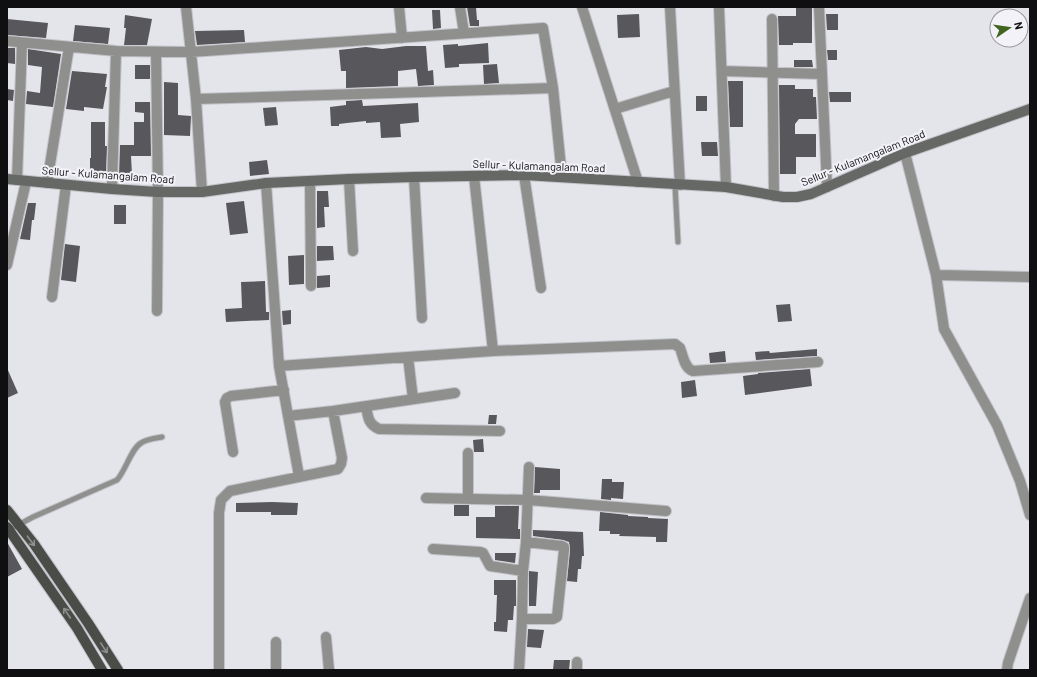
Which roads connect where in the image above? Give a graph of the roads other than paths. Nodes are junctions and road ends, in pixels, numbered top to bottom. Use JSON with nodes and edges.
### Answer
{"nodes":[{"id":1,"x":186,"y":7,"type":"edge"},
{"id":2,"x":399,"y":7,"type":"edge"},
{"id":3,"x":460,"y":7,"type":"edge"},
{"id":4,"x":582,"y":7,"type":"edge"},
{"id":5,"x":670,"y":7,"type":"edge"},
{"id":6,"x":719,"y":7,"type":"edge"},
{"id":7,"x":819,"y":7,"type":"edge"},
{"id":8,"x":772,"y":19,"type":"dead end"},
{"id":9,"x":464,"y":33,"type":"junction"},
{"id":10,"x":402,"y":38,"type":"junction"},
{"id":11,"x":7,"y":42,"type":"edge"},
{"id":12,"x":22,"y":42,"type":"junction"},
{"id":13,"x":69,"y":47,"type":"junction"},
{"id":14,"x":116,"y":51,"type":"junction"},
{"id":15,"x":156,"y":52,"type":"junction"},
{"id":16,"x":191,"y":52,"type":"junction"},
{"id":17,"x":722,"y":71,"type":"junction"},
{"id":18,"x":773,"y":72,"type":"junction"},
{"id":19,"x":821,"y":74,"type":"junction"},
{"id":20,"x":553,"y":88,"type":"junction"},
{"id":21,"x":674,"y":91,"type":"junction"},
{"id":22,"x":196,"y":99,"type":"junction"},
{"id":23,"x":615,"y":109,"type":"junction"},
{"id":24,"x":1030,"y":109,"type":"edge"},
{"id":25,"x":905,"y":153,"type":"junction"},
{"id":26,"x":474,"y":176,"type":"junction"},
{"id":27,"x":524,"y":176,"type":"junction"},
{"id":28,"x":414,"y":177,"type":"junction"},
{"id":29,"x":562,"y":177,"type":"junction"},
{"id":30,"x":348,"y":179,"type":"junction"},
{"id":31,"x":17,"y":180,"type":"edge"},
{"id":32,"x":310,"y":181,"type":"junction"},
{"id":33,"x":638,"y":182,"type":"junction"},
{"id":34,"x":47,"y":183,"type":"junction"},
{"id":35,"x":266,"y":183,"type":"junction"},
{"id":36,"x":66,"y":185,"type":"junction"},
{"id":37,"x":677,"y":185,"type":"junction"},
{"id":38,"x":726,"y":187,"type":"junction"},
{"id":39,"x":827,"y":187,"type":"junction"},
{"id":40,"x":112,"y":189,"type":"junction"},
{"id":41,"x":158,"y":192,"type":"junction"},
{"id":42,"x":202,"y":192,"type":"junction"},
{"id":43,"x":774,"y":196,"type":"junction"},
{"id":44,"x":678,"y":242,"type":"dead end"},
{"id":45,"x":353,"y":251,"type":"dead end"},
{"id":46,"x":7,"y":264,"type":"edge"},
{"id":47,"x":936,"y":275,"type":"junction"},
{"id":48,"x":1030,"y":277,"type":"edge"},
{"id":49,"x":311,"y":286,"type":"dead end"},
{"id":50,"x":541,"y":288,"type":"dead end"},
{"id":51,"x":52,"y":297,"type":"dead end"},
{"id":52,"x":157,"y":311,"type":"dead end"},
{"id":53,"x":422,"y":318,"type":"dead end"},
{"id":54,"x":493,"y":350,"type":"junction"},
{"id":55,"x":408,"y":357,"type":"junction"},
{"id":56,"x":818,"y":362,"type":"dead end"},
{"id":57,"x":279,"y":366,"type":"junction"},
{"id":58,"x":284,"y":390,"type":"junction"},
{"id":59,"x":455,"y":393,"type":"dead end"},
{"id":60,"x":413,"y":399,"type":"junction"},
{"id":61,"x":366,"y":406,"type":"junction"},
{"id":62,"x":334,"y":411,"type":"junction"},
{"id":63,"x":288,"y":416,"type":"junction"},
{"id":64,"x":500,"y":431,"type":"dead end"},
{"id":65,"x":162,"y":437,"type":"dead end"},
{"id":66,"x":233,"y":452,"type":"dead end"},
{"id":67,"x":468,"y":453,"type":"dead end"},
{"id":68,"x":530,"y":467,"type":"dead end"},
{"id":69,"x":299,"y":476,"type":"junction"},
{"id":70,"x":426,"y":498,"type":"dead end"},
{"id":71,"x":468,"y":498,"type":"junction"},
{"id":72,"x":528,"y":500,"type":"junction"},
{"id":73,"x":7,"y":510,"type":"edge"},
{"id":74,"x":666,"y":511,"type":"dead end"},
{"id":75,"x":1030,"y":515,"type":"edge"},
{"id":76,"x":22,"y":523,"type":"junction"},
{"id":77,"x":8,"y":529,"type":"edge"},
{"id":78,"x":526,"y":542,"type":"junction"},
{"id":79,"x":433,"y":549,"type":"dead end"},
{"id":80,"x":522,"y":571,"type":"junction"},
{"id":81,"x":1030,"y":598,"type":"edge"},
{"id":82,"x":522,"y":619,"type":"junction"},
{"id":83,"x":326,"y":637,"type":"dead end"},
{"id":84,"x":276,"y":642,"type":"dead end"},
{"id":85,"x":102,"y":670,"type":"edge"},
{"id":86,"x":118,"y":670,"type":"edge"},
{"id":87,"x":219,"y":670,"type":"edge"},
{"id":88,"x":276,"y":670,"type":"edge"},
{"id":89,"x":329,"y":670,"type":"edge"},
{"id":90,"x":519,"y":670,"type":"edge"},
{"id":91,"x":1007,"y":670,"type":"edge"}],
"edges":[{"from":1,"to":16,"type":"street"},
{"from":2,"to":10,"type":"street"},
{"from":3,"to":9,"type":"street"},
{"from":4,"to":23,"type":"street"},
{"from":5,"to":21,"type":"street"},
{"from":6,"to":17,"type":"street"},
{"from":7,"to":19,"type":"street"},
{"from":8,"to":18,"type":"street"},
{"from":9,"to":10,"type":"street"},
{"from":9,"to":20,"type":"street"},
{"from":10,"to":16,"type":"street"},
{"from":11,"to":12,"type":"street"},
{"from":12,"to":13,"type":"street"},
{"from":12,"to":31,"type":"street"},
{"from":13,"to":14,"type":"street"},
{"from":13,"to":34,"type":"street"},
{"from":14,"to":15,"type":"street"},
{"from":14,"to":40,"type":"street"},
{"from":15,"to":16,"type":"street"},
{"from":15,"to":41,"type":"street"},
{"from":16,"to":22,"type":"street"},
{"from":17,"to":18,"type":"street"},
{"from":17,"to":38,"type":"street"},
{"from":18,"to":19,"type":"street"},
{"from":18,"to":43,"type":"street"},
{"from":19,"to":39,"type":"street"},
{"from":20,"to":22,"type":"street"},
{"from":20,"to":29,"type":"street"},
{"from":21,"to":23,"type":"street"},
{"from":21,"to":37,"type":"street"},
{"from":22,"to":42,"type":"street"},
{"from":23,"to":33,"type":"street"},
{"from":24,"to":25,"type":"main road","name":"Sellur - Kulamangalam Road"},
{"from":25,"to":39,"type":"main road","name":"Sellur - Kulamangalam Road"},
{"from":25,"to":47,"type":"street"},
{"from":26,"to":27,"type":"main road","name":"Sellur - Kulamangalam Road"},
{"from":26,"to":28,"type":"main road","name":"Sellur - Kulamangalam Road"},
{"from":26,"to":54,"type":"street"},
{"from":27,"to":29,"type":"main road","name":"Sellur - Kulamangalam Road"},
{"from":27,"to":50,"type":"street"},
{"from":28,"to":30,"type":"main road","name":"Sellur - Kulamangalam Road"},
{"from":28,"to":53,"type":"street"},
{"from":29,"to":33,"type":"main road","name":"Sellur - Kulamangalam Road"},
{"from":30,"to":32,"type":"main road","name":"Sellur - Kulamangalam Road"},
{"from":30,"to":45,"type":"street"},
{"from":31,"to":34,"type":"main road","name":"Sellur - Kulamangalam Road"},
{"from":31,"to":46,"type":"street"},
{"from":32,"to":35,"type":"main road","name":"Sellur - Kulamangalam Road"},
{"from":32,"to":49,"type":"street"},
{"from":33,"to":37,"type":"main road","name":"Sellur - Kulamangalam Road"},
{"from":34,"to":36,"type":"main road","name":"Sellur - Kulamangalam Road"},
{"from":35,"to":42,"type":"main road","name":"Sellur - Kulamangalam Road"},
{"from":35,"to":57,"type":"street"},
{"from":36,"to":40,"type":"main road","name":"Sellur - Kulamangalam Road"},
{"from":36,"to":51,"type":"street"},
{"from":37,"to":38,"type":"main road","name":"Sellur - Kulamangalam Road"},
{"from":37,"to":44,"type":"lane"},
{"from":38,"to":43,"type":"main road","name":"Sellur - Kulamangalam Road"},
{"from":39,"to":43,"type":"main road","name":"Sellur - Kulamangalam Road"},
{"from":40,"to":41,"type":"main road","name":"Sellur - Kulamangalam Road"},
{"from":41,"to":42,"type":"main road","name":"Sellur - Kulamangalam Road"},
{"from":41,"to":52,"type":"street"},
{"from":47,"to":48,"type":"street"},
{"from":47,"to":75,"type":"street"},
{"from":54,"to":55,"type":"street"},
{"from":54,"to":56,"type":"street"},
{"from":55,"to":57,"type":"street"},
{"from":55,"to":60,"type":"street"},
{"from":57,"to":58,"type":"street"},
{"from":58,"to":63,"type":"street"},
{"from":58,"to":66,"type":"street"},
{"from":59,"to":60,"type":"street"},
{"from":60,"to":61,"type":"street"},
{"from":61,"to":62,"type":"street"},
{"from":61,"to":64,"type":"street"},
{"from":62,"to":63,"type":"street"},
{"from":62,"to":69,"type":"street"},
{"from":63,"to":69,"type":"street"},
{"from":65,"to":76,"type":"lane"},
{"from":67,"to":71,"type":"street"},
{"from":68,"to":72,"type":"street"},
{"from":69,"to":87,"type":"street"},
{"from":70,"to":71,"type":"street"},
{"from":71,"to":72,"type":"street"},
{"from":72,"to":74,"type":"street"},
{"from":72,"to":78,"type":"street"},
{"from":73,"to":76,"type":"main road"},
{"from":76,"to":77,"type":"lane"},
{"from":76,"to":86,"type":"main road","one_way":true},
{"from":85,"to":77,"type":"main road","one_way":true},
{"from":78,"to":80,"type":"street"},
{"from":78,"to":82,"type":"street"},
{"from":79,"to":80,"type":"street"},
{"from":80,"to":82,"type":"street"},
{"from":81,"to":91,"type":"street"},
{"from":82,"to":90,"type":"street"},
{"from":83,"to":89,"type":"street"},
{"from":84,"to":88,"type":"street"}]}
